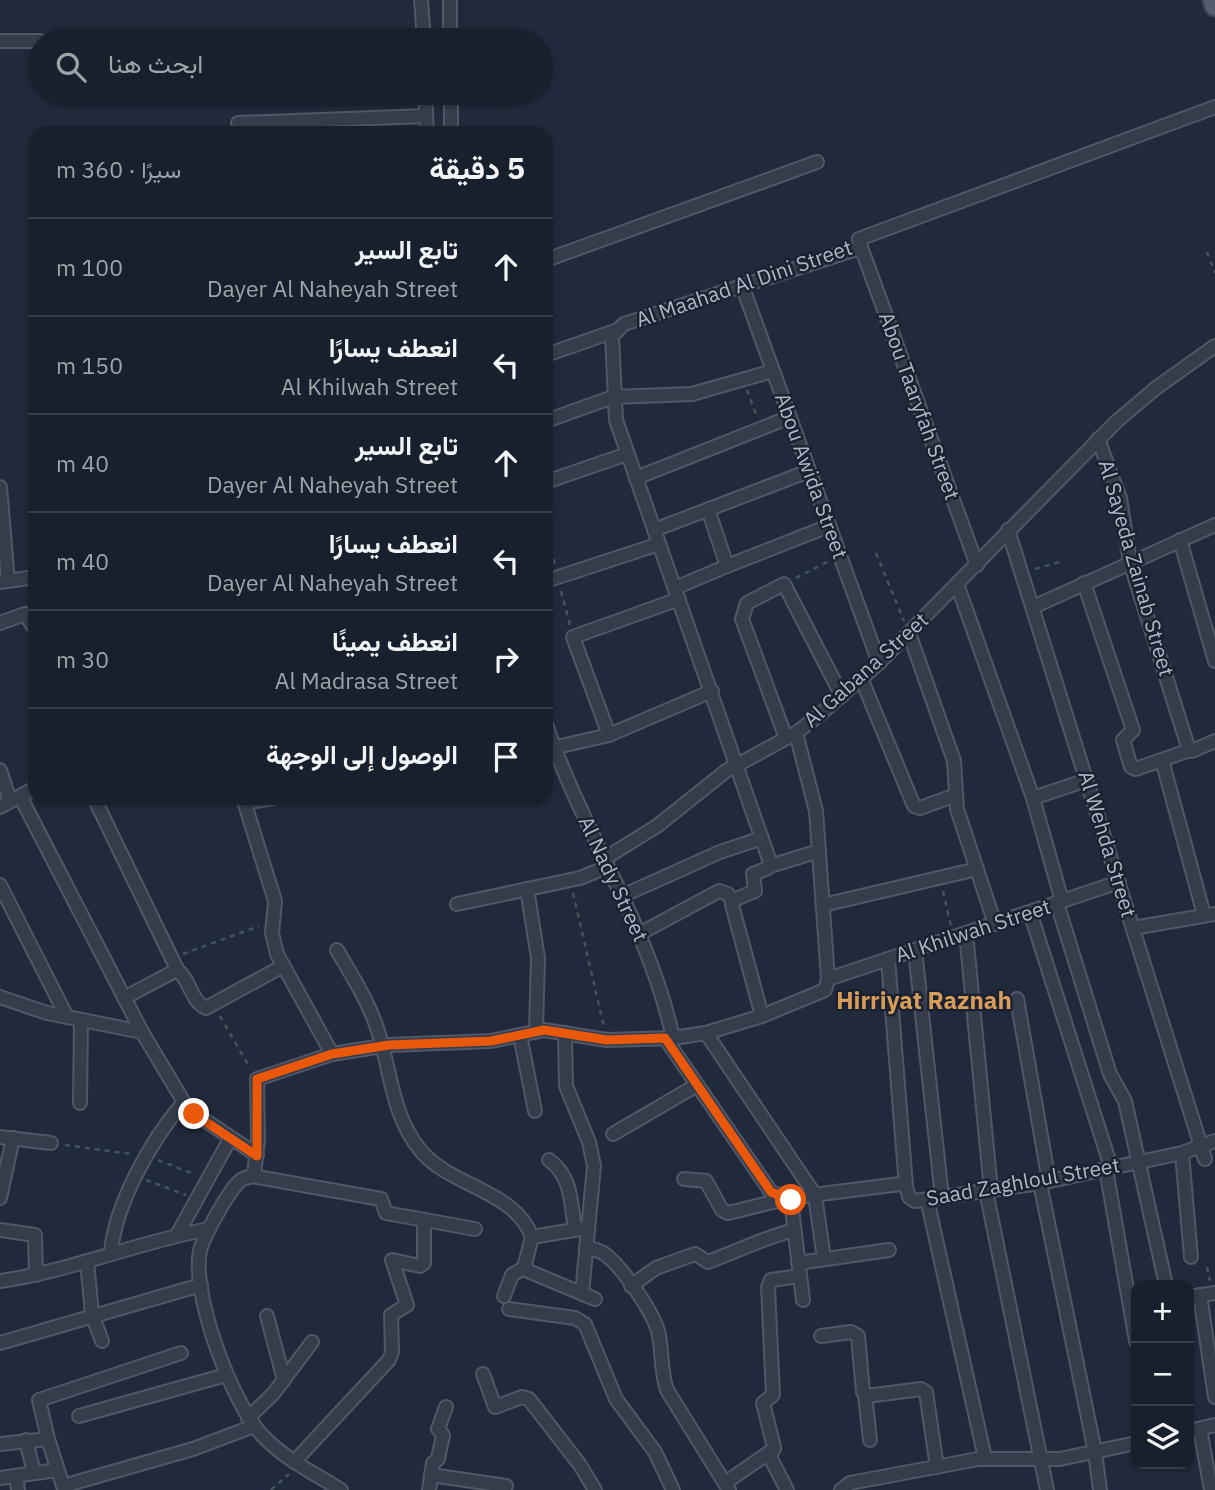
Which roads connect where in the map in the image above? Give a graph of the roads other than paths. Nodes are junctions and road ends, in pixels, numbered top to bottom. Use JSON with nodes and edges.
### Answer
{"nodes":[{"id":1,"x":421,"y":0,"type":"edge"},
{"id":2,"x":450,"y":0,"type":"edge"},
{"id":3,"x":1213,"y":0,"type":"edge"},
{"id":4,"x":1215,"y":6,"type":"edge"},
{"id":5,"x":423,"y":28,"type":"edge"},
{"id":6,"x":450,"y":28,"type":"edge"},
{"id":7,"x":0,"y":41,"type":"edge"},
{"id":8,"x":28,"y":41,"type":"edge"},
{"id":9,"x":426,"y":105,"type":"edge"},
{"id":10,"x":451,"y":105,"type":"edge"},
{"id":11,"x":1215,"y":107,"type":"edge"},
{"id":12,"x":426,"y":116,"type":"junction"},
{"id":13,"x":238,"y":124,"type":"dead end"},
{"id":14,"x":426,"y":126,"type":"edge"},
{"id":15,"x":451,"y":126,"type":"edge"},
{"id":16,"x":817,"y":162,"type":"dead end"},
{"id":17,"x":861,"y":247,"type":"junction"},
{"id":18,"x":553,"y":257,"type":"edge"},
{"id":19,"x":743,"y":288,"type":"junction"},
{"id":20,"x":615,"y":331,"type":"junction"},
{"id":21,"x":1215,"y":346,"type":"edge"},
{"id":22,"x":553,"y":353,"type":"edge"},
{"id":23,"x":773,"y":371,"type":"junction"},
{"id":24,"x":613,"y":397,"type":"junction"},
{"id":25,"x":790,"y":417,"type":"junction"},
{"id":26,"x":553,"y":418,"type":"edge"},
{"id":27,"x":1098,"y":439,"type":"junction"},
{"id":28,"x":626,"y":454,"type":"junction"},
{"id":29,"x":810,"y":471,"type":"junction"},
{"id":30,"x":636,"y":478,"type":"junction"},
{"id":31,"x":553,"y":480,"type":"edge"},
{"id":32,"x":0,"y":487,"type":"edge"},
{"id":33,"x":708,"y":509,"type":"junction"},
{"id":34,"x":1215,"y":525,"type":"edge"},
{"id":35,"x":829,"y":526,"type":"junction"},
{"id":36,"x":654,"y":530,"type":"junction"},
{"id":37,"x":1008,"y":530,"type":"junction"},
{"id":38,"x":1180,"y":540,"type":"junction"},
{"id":39,"x":659,"y":544,"type":"junction"},
{"id":40,"x":1130,"y":562,"type":"junction"},
{"id":41,"x":977,"y":565,"type":"junction"},
{"id":42,"x":727,"y":566,"type":"junction"},
{"id":43,"x":28,"y":578,"type":"edge"},
{"id":44,"x":553,"y":579,"type":"edge"},
{"id":45,"x":4,"y":582,"type":"edge"},
{"id":46,"x":1084,"y":583,"type":"junction"},
{"id":47,"x":957,"y":584,"type":"junction"},
{"id":48,"x":677,"y":594,"type":"junction"},
{"id":49,"x":1033,"y":607,"type":"junction"},
{"id":50,"x":28,"y":617,"type":"edge"},
{"id":51,"x":0,"y":623,"type":"edge"},
{"id":52,"x":909,"y":634,"type":"junction"},
{"id":53,"x":1215,"y":661,"type":"edge"},
{"id":54,"x":879,"y":663,"type":"junction"},
{"id":55,"x":861,"y":678,"type":"junction"},
{"id":56,"x":712,"y":691,"type":"junction"},
{"id":57,"x":842,"y":696,"type":"junction"},
{"id":58,"x":609,"y":735,"type":"junction"},
{"id":59,"x":791,"y":735,"type":"junction"},
{"id":60,"x":1215,"y":741,"type":"edge"},
{"id":61,"x":553,"y":748,"type":"edge"},
{"id":62,"x":1190,"y":750,"type":"junction"},
{"id":63,"x":553,"y":755,"type":"edge"},
{"id":64,"x":1162,"y":760,"type":"junction"},
{"id":65,"x":738,"y":763,"type":"junction"},
{"id":66,"x":0,"y":770,"type":"edge"},
{"id":67,"x":1087,"y":780,"type":"junction"},
{"id":68,"x":28,"y":792,"type":"edge"},
{"id":69,"x":956,"y":795,"type":"junction"},
{"id":70,"x":1033,"y":798,"type":"junction"},
{"id":71,"x":10,"y":801,"type":"edge"},
{"id":72,"x":97,"y":805,"type":"edge"},
{"id":73,"x":245,"y":805,"type":"edge"},
{"id":74,"x":762,"y":838,"type":"junction"},
{"id":75,"x":819,"y":851,"type":"junction"},
{"id":76,"x":605,"y":863,"type":"junction"},
{"id":77,"x":769,"y":866,"type":"junction"},
{"id":78,"x":977,"y":869,"type":"junction"},
{"id":79,"x":1119,"y":883,"type":"junction"},
{"id":80,"x":0,"y":885,"type":"edge"},
{"id":81,"x":527,"y":889,"type":"junction"},
{"id":82,"x":622,"y":896,"type":"junction"},
{"id":83,"x":733,"y":902,"type":"junction"},
{"id":84,"x":1060,"y":902,"type":"junction"},
{"id":85,"x":457,"y":904,"type":"dead end"},
{"id":86,"x":823,"y":905,"type":"junction"},
{"id":87,"x":1030,"y":912,"type":"junction"},
{"id":88,"x":1210,"y":915,"type":"edge"},
{"id":89,"x":995,"y":923,"type":"junction"},
{"id":90,"x":1133,"y":928,"type":"junction"},
{"id":91,"x":639,"y":934,"type":"junction"},
{"id":92,"x":960,"y":935,"type":"junction"},
{"id":93,"x":337,"y":950,"type":"dead end"},
{"id":94,"x":915,"y":950,"type":"junction"},
{"id":95,"x":888,"y":959,"type":"junction"},
{"id":96,"x":174,"y":964,"type":"junction"},
{"id":97,"x":282,"y":966,"type":"junction"},
{"id":98,"x":828,"y":979,"type":"junction"},
{"id":99,"x":0,"y":997,"type":"edge"},
{"id":100,"x":124,"y":998,"type":"junction"},
{"id":101,"x":1017,"y":999,"type":"dead end"},
{"id":102,"x":762,"y":1016,"type":"junction"},
{"id":103,"x":74,"y":1019,"type":"junction"},
{"id":104,"x":536,"y":1031,"type":"junction"},
{"id":105,"x":142,"y":1032,"type":"junction"},
{"id":106,"x":706,"y":1032,"type":"junction"},
{"id":107,"x":565,"y":1033,"type":"junction"},
{"id":108,"x":520,"y":1035,"type":"junction"},
{"id":109,"x":669,"y":1038,"type":"junction"},
{"id":110,"x":382,"y":1046,"type":"junction"},
{"id":111,"x":332,"y":1054,"type":"junction"},
{"id":112,"x":696,"y":1085,"type":"junction"},
{"id":113,"x":80,"y":1103,"type":"dead end"},
{"id":114,"x":183,"y":1103,"type":"junction"},
{"id":115,"x":535,"y":1111,"type":"dead end"},
{"id":116,"x":614,"y":1134,"type":"dead end"},
{"id":117,"x":6,"y":1138,"type":"edge"},
{"id":118,"x":230,"y":1139,"type":"junction"},
{"id":119,"x":1215,"y":1141,"type":"edge"},
{"id":120,"x":51,"y":1143,"type":"road end"},
{"id":121,"x":1201,"y":1144,"type":"junction"},
{"id":122,"x":1182,"y":1153,"type":"junction"},
{"id":123,"x":257,"y":1156,"type":"junction"},
{"id":124,"x":1210,"y":1158,"type":"edge"},
{"id":125,"x":549,"y":1160,"type":"dead end"},
{"id":126,"x":1140,"y":1161,"type":"junction"},
{"id":127,"x":1109,"y":1168,"type":"junction"},
{"id":128,"x":252,"y":1176,"type":"junction"},
{"id":129,"x":684,"y":1179,"type":"dead end"},
{"id":130,"x":1045,"y":1182,"type":"junction"},
{"id":131,"x":906,"y":1186,"type":"junction"},
{"id":132,"x":988,"y":1190,"type":"junction"},
{"id":133,"x":816,"y":1195,"type":"junction"},
{"id":134,"x":942,"y":1197,"type":"junction"},
{"id":135,"x":0,"y":1198,"type":"edge"},
{"id":136,"x":789,"y":1198,"type":"junction"},
{"id":137,"x":928,"y":1199,"type":"junction"},
{"id":138,"x":424,"y":1220,"type":"junction"},
{"id":139,"x":581,"y":1228,"type":"junction"},
{"id":140,"x":209,"y":1229,"type":"junction"},
{"id":141,"x":475,"y":1229,"type":"dead end"},
{"id":142,"x":0,"y":1230,"type":"edge"},
{"id":143,"x":794,"y":1230,"type":"junction"},
{"id":144,"x":177,"y":1235,"type":"junction"},
{"id":145,"x":532,"y":1237,"type":"junction"},
{"id":146,"x":586,"y":1248,"type":"junction"},
{"id":147,"x":889,"y":1250,"type":"dead end"},
{"id":148,"x":111,"y":1254,"type":"junction"},
{"id":149,"x":1191,"y":1257,"type":"dead end"},
{"id":150,"x":824,"y":1259,"type":"junction"},
{"id":151,"x":87,"y":1261,"type":"junction"},
{"id":152,"x":525,"y":1267,"type":"junction"},
{"id":153,"x":799,"y":1269,"type":"junction"},
{"id":154,"x":36,"y":1275,"type":"junction"},
{"id":155,"x":1165,"y":1280,"type":"edge"},
{"id":156,"x":0,"y":1281,"type":"edge"},
{"id":157,"x":201,"y":1285,"type":"junction"},
{"id":158,"x":631,"y":1286,"type":"junction"},
{"id":159,"x":1215,"y":1293,"type":"edge"},
{"id":160,"x":582,"y":1294,"type":"junction"},
{"id":161,"x":1131,"y":1295,"type":"edge"},
{"id":162,"x":504,"y":1296,"type":"dead end"},
{"id":163,"x":1194,"y":1296,"type":"edge"},
{"id":164,"x":595,"y":1299,"type":"dead end"},
{"id":165,"x":803,"y":1300,"type":"dead end"},
{"id":166,"x":509,"y":1309,"type":"dead end"},
{"id":167,"x":92,"y":1314,"type":"junction"},
{"id":168,"x":267,"y":1317,"type":"dead end"},
{"id":169,"x":821,"y":1336,"type":"dead end"},
{"id":170,"x":102,"y":1340,"type":"dead end"},
{"id":171,"x":312,"y":1342,"type":"dead end"},
{"id":172,"x":0,"y":1343,"type":"edge"},
{"id":173,"x":181,"y":1353,"type":"dead end"},
{"id":174,"x":483,"y":1374,"type":"dead end"},
{"id":175,"x":226,"y":1375,"type":"junction"},
{"id":176,"x":284,"y":1380,"type":"junction"},
{"id":177,"x":865,"y":1395,"type":"junction"},
{"id":178,"x":1215,"y":1397,"type":"edge"},
{"id":179,"x":446,"y":1407,"type":"dead end"},
{"id":180,"x":79,"y":1416,"type":"dead end"},
{"id":181,"x":251,"y":1422,"type":"junction"},
{"id":182,"x":1215,"y":1425,"type":"edge"},
{"id":183,"x":1194,"y":1430,"type":"edge"},
{"id":184,"x":48,"y":1439,"type":"junction"},
{"id":185,"x":26,"y":1440,"type":"junction"},
{"id":186,"x":870,"y":1440,"type":"dead end"},
{"id":187,"x":0,"y":1444,"type":"edge"},
{"id":188,"x":1131,"y":1444,"type":"edge"},
{"id":189,"x":774,"y":1449,"type":"junction"},
{"id":190,"x":1096,"y":1451,"type":"junction"},
{"id":191,"x":985,"y":1458,"type":"junction"},
{"id":192,"x":1042,"y":1460,"type":"junction"},
{"id":193,"x":296,"y":1463,"type":"junction"},
{"id":194,"x":937,"y":1467,"type":"junction"},
{"id":195,"x":57,"y":1470,"type":"junction"},
{"id":196,"x":34,"y":1473,"type":"junction"},
{"id":197,"x":431,"y":1475,"type":"junction"},
{"id":198,"x":16,"y":1476,"type":"junction"},
{"id":199,"x":0,"y":1478,"type":"edge"},
{"id":200,"x":506,"y":1486,"type":"dead end"},
{"id":201,"x":727,"y":1486,"type":"edge"},
{"id":202,"x":337,"y":1489,"type":"edge"},
{"id":203,"x":18,"y":1490,"type":"edge"},
{"id":204,"x":429,"y":1490,"type":"edge"},
{"id":205,"x":595,"y":1490,"type":"edge"},
{"id":206,"x":673,"y":1490,"type":"edge"},
{"id":207,"x":787,"y":1490,"type":"edge"},
{"id":208,"x":841,"y":1490,"type":"edge"},
{"id":209,"x":1047,"y":1490,"type":"edge"},
{"id":210,"x":1100,"y":1490,"type":"edge"},
{"id":211,"x":1211,"y":1490,"type":"edge"}],
"edges":[{"from":1,"to":5,"type":"street"},
{"from":2,"to":6,"type":"street"},
{"from":3,"to":4,"type":"main road"},
{"from":7,"to":8,"type":"street"},
{"from":9,"to":12,"type":"street"},
{"from":10,"to":15,"type":"street"},
{"from":11,"to":17,"type":"street","name":"Al Maahad Al Dini Street"},
{"from":12,"to":13,"type":"street"},
{"from":12,"to":14,"type":"street"},
{"from":16,"to":18,"type":"street"},
{"from":17,"to":19,"type":"street","name":"Al Maahad Al Dini Street"},
{"from":17,"to":41,"type":"street","name":"Abou Taaryfah Street"},
{"from":19,"to":20,"type":"street","name":"Al Maahad Al Dini Street"},
{"from":19,"to":23,"type":"street","name":"Abou Awida Street"},
{"from":20,"to":22,"type":"street"},
{"from":20,"to":24,"type":"street","name":"Al Maahad Al Dini Street"},
{"from":21,"to":27,"type":"street","name":"Al Gabana Street"},
{"from":23,"to":24,"type":"street"},
{"from":23,"to":25,"type":"street","name":"Abou Awida Street"},
{"from":24,"to":26,"type":"street"},
{"from":24,"to":28,"type":"street","name":"Al Maahad Al Dini Street"},
{"from":25,"to":29,"type":"street","name":"Abou Awida Street"},
{"from":25,"to":30,"type":"street"},
{"from":27,"to":37,"type":"street","name":"Al Gabana Street"},
{"from":27,"to":40,"type":"street","name":"Al Sayeda Zainab Street"},
{"from":28,"to":30,"type":"street","name":"Al Maahad Al Dini Street"},
{"from":28,"to":31,"type":"street"},
{"from":29,"to":33,"type":"street"},
{"from":29,"to":35,"type":"street","name":"Abou Awida Street"},
{"from":30,"to":36,"type":"street","name":"Al Maahad Al Dini Street"},
{"from":32,"to":45,"type":"street"},
{"from":33,"to":36,"type":"street"},
{"from":33,"to":42,"type":"street"},
{"from":34,"to":38,"type":"street"},
{"from":35,"to":42,"type":"street"},
{"from":35,"to":54,"type":"street","name":"Abou Awida Street"},
{"from":36,"to":39,"type":"street","name":"Al Maahad Al Dini Street"},
{"from":37,"to":41,"type":"street","name":"Al Gabana Street"},
{"from":37,"to":49,"type":"street","name":"Al Wehda Street"},
{"from":38,"to":40,"type":"street"},
{"from":38,"to":53,"type":"street"},
{"from":39,"to":44,"type":"street"},
{"from":39,"to":48,"type":"street","name":"Al Maahad Al Dini Street"},
{"from":40,"to":46,"type":"street"},
{"from":40,"to":62,"type":"street","name":"Al Sayeda Zainab Street"},
{"from":41,"to":47,"type":"street","name":"Al Gabana Street"},
{"from":42,"to":48,"type":"street"},
{"from":43,"to":45,"type":"street"},
{"from":46,"to":49,"type":"street"},
{"from":46,"to":64,"type":"street"},
{"from":47,"to":52,"type":"street","name":"Al Gabana Street"},
{"from":47,"to":70,"type":"street"},
{"from":48,"to":56,"type":"street","name":"Al Maahad Al Dini Street"},
{"from":48,"to":58,"type":"street"},
{"from":49,"to":67,"type":"street","name":"Al Wehda Street"},
{"from":50,"to":51,"type":"street"},
{"from":52,"to":54,"type":"street","name":"Al Gabana Street"},
{"from":52,"to":69,"type":"street"},
{"from":54,"to":55,"type":"street","name":"Al Gabana Street"},
{"from":55,"to":57,"type":"street","name":"Al Gabana Street"},
{"from":55,"to":69,"type":"street"},
{"from":56,"to":58,"type":"street"},
{"from":56,"to":65,"type":"street","name":"Al Maahad Al Dini Street"},
{"from":57,"to":59,"type":"street","name":"Al Gabana Street"},
{"from":57,"to":59,"type":"street"},
{"from":58,"to":61,"type":"street"},
{"from":59,"to":65,"type":"street","name":"Al Gabana Street"},
{"from":59,"to":75,"type":"street"},
{"from":60,"to":62,"type":"street"},
{"from":62,"to":64,"type":"street"},
{"from":63,"to":76,"type":"street","name":"Al Nady Street"},
{"from":64,"to":88,"type":"street"},
{"from":65,"to":74,"type":"street","name":"Al Maahad Al Dini Street"},
{"from":65,"to":76,"type":"street","name":"Al Gabana Street"},
{"from":66,"to":71,"type":"street"},
{"from":67,"to":70,"type":"street"},
{"from":67,"to":79,"type":"street","name":"Al Wehda Street"},
{"from":68,"to":71,"type":"street"},
{"from":69,"to":78,"type":"street"},
{"from":70,"to":84,"type":"street"},
{"from":71,"to":100,"type":"street"},
{"from":72,"to":96,"type":"street"},
{"from":73,"to":97,"type":"street"},
{"from":74,"to":77,"type":"street","name":"Al Maahad Al Dini Street"},
{"from":74,"to":82,"type":"street"},
{"from":75,"to":77,"type":"street"},
{"from":75,"to":86,"type":"street"},
{"from":76,"to":81,"type":"street","name":"Al Gabana Street"},
{"from":76,"to":82,"type":"street","name":"Al Nady Street"},
{"from":77,"to":83,"type":"street"},
{"from":78,"to":86,"type":"street"},
{"from":78,"to":89,"type":"street"},
{"from":79,"to":84,"type":"street","name":"Al Khilwah Street"},
{"from":79,"to":90,"type":"street","name":"Al Wehda Street"},
{"from":80,"to":103,"type":"street"},
{"from":81,"to":85,"type":"street","name":"Al Gabana Street"},
{"from":81,"to":104,"type":"street"},
{"from":82,"to":91,"type":"street","name":"Al Nady Street"},
{"from":83,"to":91,"type":"street"},
{"from":83,"to":102,"type":"street"},
{"from":84,"to":87,"type":"street","name":"Al Khilwah Street"},
{"from":84,"to":126,"type":"street"},
{"from":86,"to":98,"type":"street"},
{"from":87,"to":89,"type":"street","name":"Al Khilwah Street"},
{"from":87,"to":127,"type":"street"},
{"from":88,"to":90,"type":"street"},
{"from":89,"to":92,"type":"street","name":"Al Khilwah Street"},
{"from":90,"to":121,"type":"street","name":"Al Wehda Street"},
{"from":91,"to":109,"type":"street","name":"Al Nady Street"},
{"from":92,"to":94,"type":"street","name":"Al Khilwah Street"},
{"from":92,"to":132,"type":"street"},
{"from":93,"to":110,"type":"street"},
{"from":94,"to":95,"type":"street","name":"Al Khilwah Street"},
{"from":94,"to":134,"type":"street"},
{"from":95,"to":98,"type":"street","name":"Al Khilwah Street"},
{"from":95,"to":131,"type":"street"},
{"from":96,"to":97,"type":"street"},
{"from":96,"to":100,"type":"street"},
{"from":97,"to":111,"type":"street"},
{"from":98,"to":102,"type":"street"},
{"from":99,"to":103,"type":"street"},
{"from":100,"to":105,"type":"street"},
{"from":101,"to":130,"type":"street"},
{"from":102,"to":106,"type":"street"},
{"from":103,"to":105,"type":"street"},
{"from":103,"to":113,"type":"street"},
{"from":104,"to":107,"type":"street"},
{"from":104,"to":108,"type":"street"},
{"from":105,"to":114,"type":"street"},
{"from":106,"to":109,"type":"street"},
{"from":106,"to":133,"type":"street"},
{"from":107,"to":109,"type":"street"},
{"from":107,"to":139,"type":"street"},
{"from":108,"to":110,"type":"street"},
{"from":108,"to":115,"type":"street"},
{"from":109,"to":112,"type":"street","name":"Al Nady Street"},
{"from":110,"to":111,"type":"street"},
{"from":110,"to":145,"type":"street"},
{"from":111,"to":123,"type":"street"},
{"from":112,"to":116,"type":"street"},
{"from":112,"to":136,"type":"street","name":"Al Nady Street"},
{"from":114,"to":118,"type":"street"},
{"from":114,"to":148,"type":"street"},
{"from":117,"to":120,"type":"street"},
{"from":117,"to":135,"type":"street"},
{"from":118,"to":123,"type":"street"},
{"from":118,"to":144,"type":"street"},
{"from":119,"to":121,"type":"street","name":"Saad Zaghloul Street"},
{"from":121,"to":122,"type":"street","name":"Saad Zaghloul Street"},
{"from":121,"to":124,"type":"street","name":"Al Wehda Street"},
{"from":122,"to":124,"type":"street","name":"Saad Zaghloul Street"},
{"from":122,"to":126,"type":"street","name":"Saad Zaghloul Street"},
{"from":122,"to":149,"type":"street"},
{"from":123,"to":128,"type":"street"},
{"from":125,"to":139,"type":"street"},
{"from":126,"to":127,"type":"street","name":"Saad Zaghloul Street"},
{"from":126,"to":155,"type":"street"},
{"from":127,"to":130,"type":"street","name":"Saad Zaghloul Street"},
{"from":127,"to":161,"type":"street"},
{"from":128,"to":138,"type":"street"},
{"from":128,"to":140,"type":"street"},
{"from":129,"to":136,"type":"street","name":"Saad Zaghloul Street"},
{"from":130,"to":132,"type":"street","name":"Saad Zaghloul Street"},
{"from":130,"to":190,"type":"street"},
{"from":131,"to":133,"type":"street","name":"Saad Zaghloul Street"},
{"from":131,"to":137,"type":"street","name":"Saad Zaghloul Street"},
{"from":132,"to":134,"type":"street","name":"Saad Zaghloul Street"},
{"from":132,"to":192,"type":"street"},
{"from":133,"to":136,"type":"street","name":"Saad Zaghloul Street"},
{"from":133,"to":150,"type":"street"},
{"from":134,"to":137,"type":"street","name":"Saad Zaghloul Street"},
{"from":136,"to":143,"type":"street"},
{"from":137,"to":191,"type":"street"},
{"from":138,"to":141,"type":"street"},
{"from":138,"to":193,"type":"street"},
{"from":139,"to":145,"type":"street"},
{"from":139,"to":146,"type":"street"},
{"from":140,"to":144,"type":"street"},
{"from":140,"to":157,"type":"street"},
{"from":142,"to":154,"type":"street"},
{"from":143,"to":153,"type":"street"},
{"from":143,"to":158,"type":"street"},
{"from":144,"to":148,"type":"street"},
{"from":145,"to":152,"type":"street"},
{"from":146,"to":158,"type":"street"},
{"from":146,"to":160,"type":"street"},
{"from":147,"to":150,"type":"street"},
{"from":148,"to":151,"type":"street"},
{"from":150,"to":153,"type":"street"},
{"from":151,"to":154,"type":"street"},
{"from":151,"to":167,"type":"street"},
{"from":152,"to":160,"type":"street"},
{"from":152,"to":162,"type":"street"},
{"from":153,"to":165,"type":"street"},
{"from":153,"to":189,"type":"street"},
{"from":154,"to":156,"type":"street"},
{"from":157,"to":167,"type":"street"},
{"from":157,"to":175,"type":"street"},
{"from":158,"to":201,"type":"street"},
{"from":159,"to":163,"type":"street"},
{"from":160,"to":164,"type":"street"},
{"from":163,"to":178,"type":"street"},
{"from":166,"to":206,"type":"street"},
{"from":167,"to":170,"type":"street"},
{"from":167,"to":172,"type":"street"},
{"from":168,"to":176,"type":"street"},
{"from":169,"to":177,"type":"street"},
{"from":171,"to":176,"type":"street"},
{"from":173,"to":184,"type":"street"},
{"from":174,"to":205,"type":"street"},
{"from":175,"to":180,"type":"street"},
{"from":175,"to":181,"type":"street"},
{"from":176,"to":181,"type":"street"},
{"from":177,"to":186,"type":"street"},
{"from":177,"to":194,"type":"street"},
{"from":179,"to":197,"type":"street"},
{"from":181,"to":193,"type":"street"},
{"from":181,"to":195,"type":"street"},
{"from":182,"to":183,"type":"street"},
{"from":183,"to":211,"type":"street"},
{"from":184,"to":185,"type":"street"},
{"from":184,"to":195,"type":"street"},
{"from":185,"to":187,"type":"street"},
{"from":185,"to":196,"type":"street"},
{"from":188,"to":190,"type":"street"},
{"from":189,"to":201,"type":"street"},
{"from":189,"to":207,"type":"street"},
{"from":190,"to":192,"type":"street"},
{"from":190,"to":210,"type":"street"},
{"from":191,"to":192,"type":"street"},
{"from":191,"to":194,"type":"street"},
{"from":192,"to":209,"type":"street"},
{"from":193,"to":202,"type":"street"},
{"from":194,"to":208,"type":"street"},
{"from":195,"to":196,"type":"street"},
{"from":196,"to":198,"type":"street"},
{"from":197,"to":200,"type":"street"},
{"from":197,"to":204,"type":"street"},
{"from":198,"to":199,"type":"street"},
{"from":198,"to":203,"type":"street"}]}
